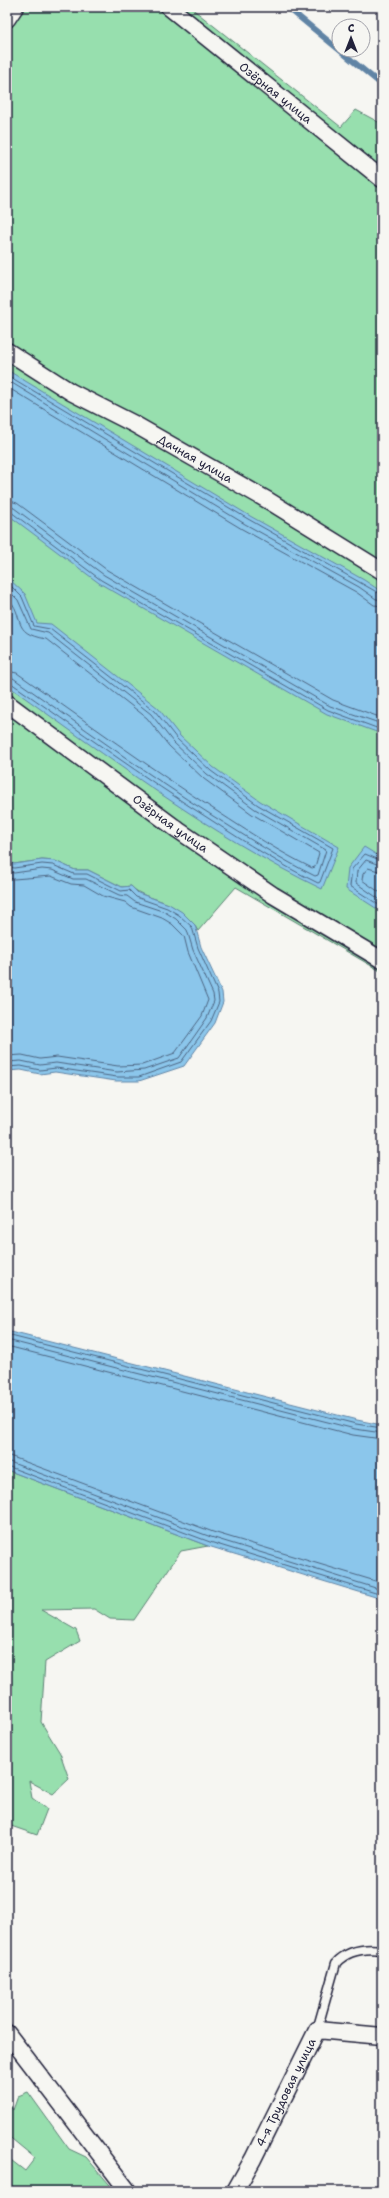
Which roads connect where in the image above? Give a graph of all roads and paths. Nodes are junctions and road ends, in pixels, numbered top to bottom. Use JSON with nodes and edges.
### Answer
{"nodes":[{"id":1,"x":15,"y":7,"type":"edge"},
{"id":2,"x":170,"y":7,"type":"edge"},
{"id":3,"x":7,"y":19,"type":"edge"},
{"id":4,"x":382,"y":179,"type":"edge"},
{"id":5,"x":7,"y":351,"type":"edge"},
{"id":6,"x":382,"y":571,"type":"edge"},
{"id":7,"x":7,"y":703,"type":"edge"},
{"id":8,"x":382,"y":960,"type":"edge"},
{"id":9,"x":382,"y":1950,"type":"edge"},
{"id":10,"x":317,"y":2030,"type":"junction"},
{"id":11,"x":7,"y":2033,"type":"edge"},
{"id":12,"x":382,"y":2036,"type":"edge"},
{"id":13,"x":128,"y":2191,"type":"edge"},
{"id":14,"x":235,"y":2191,"type":"edge"}],
"edges":[{"from":1,"to":3,"type":"street"},
{"from":2,"to":4,"type":"street","name":"Озёрная улица"},
{"from":5,"to":6,"type":"street","name":"Дачная улица"},
{"from":7,"to":8,"type":"street","name":"Озёрная улица"},
{"from":9,"to":10,"type":"lane"},
{"from":10,"to":12,"type":"street","name":"4-я Трудовая улица"},
{"from":10,"to":14,"type":"street","name":"4-я Трудовая улица"},
{"from":11,"to":13,"type":"street"}]}
